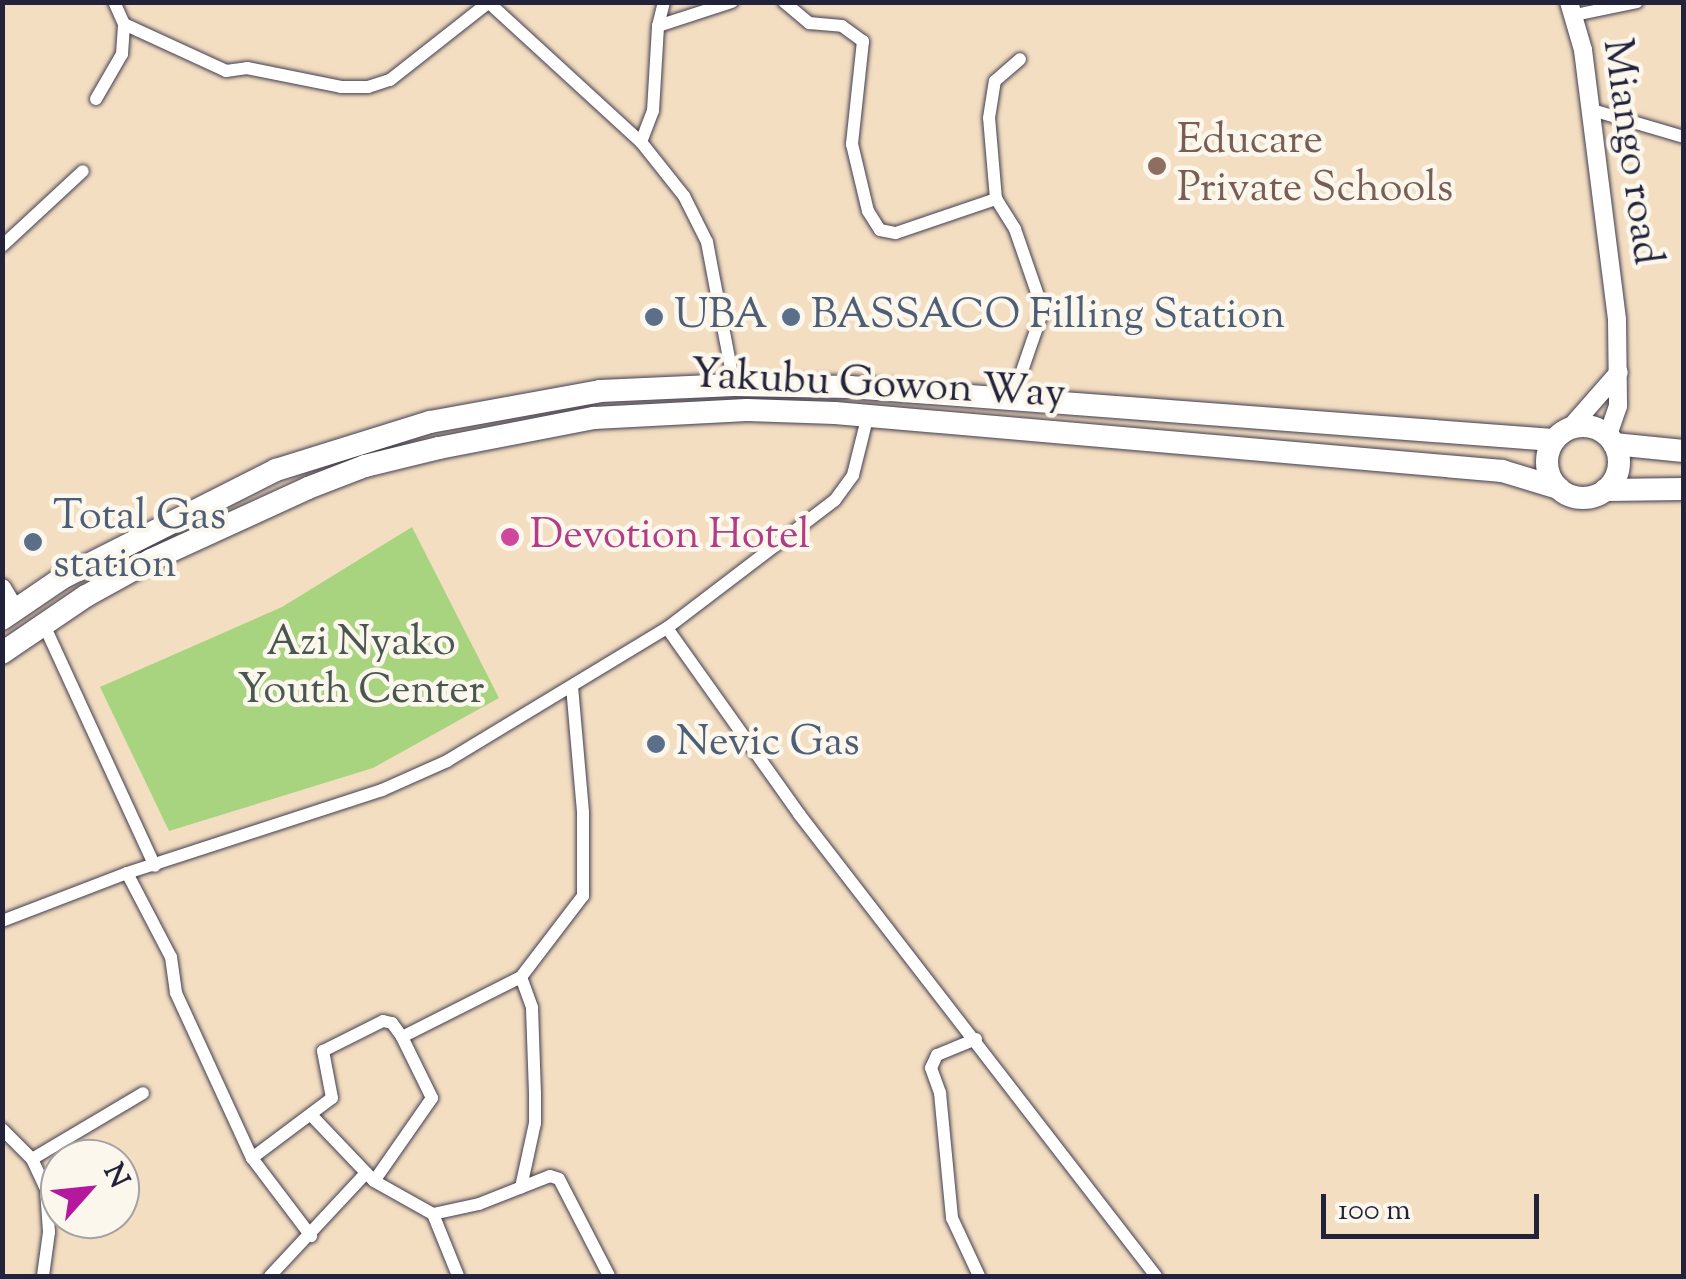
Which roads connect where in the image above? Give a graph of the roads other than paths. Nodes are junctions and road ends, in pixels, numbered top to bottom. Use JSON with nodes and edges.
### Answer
{"nodes":[{"id":1,"x":114,"y":2,"type":"edge"},
{"id":2,"x":664,"y":2,"type":"edge"},
{"id":3,"x":732,"y":2,"type":"edge"},
{"id":4,"x":784,"y":2,"type":"edge"},
{"id":5,"x":1637,"y":2,"type":"edge"},
{"id":6,"x":488,"y":3,"type":"edge"},
{"id":7,"x":1572,"y":9,"type":"edge"},
{"id":8,"x":124,"y":24,"type":"junction"},
{"id":9,"x":658,"y":26,"type":"junction"},
{"id":10,"x":1020,"y":58,"type":"dead end"},
{"id":11,"x":96,"y":98,"type":"dead end"},
{"id":12,"x":1592,"y":110,"type":"junction"},
{"id":13,"x":1684,"y":137,"type":"edge"},
{"id":14,"x":642,"y":142,"type":"junction"},
{"id":15,"x":83,"y":171,"type":"dead end"},
{"id":16,"x":996,"y":199,"type":"junction"},
{"id":17,"x":2,"y":246,"type":"edge"},
{"id":18,"x":1619,"y":372,"type":"junction"},
{"id":19,"x":734,"y":385,"type":"junction"},
{"id":20,"x":1012,"y":400,"type":"junction"},
{"id":21,"x":868,"y":415,"type":"junction"},
{"id":22,"x":389,"y":433,"type":"junction"},
{"id":23,"x":1561,"y":434,"type":"junction"},
{"id":24,"x":1611,"y":439,"type":"junction"},
{"id":25,"x":1684,"y":450,"type":"edge"},
{"id":26,"x":394,"y":459,"type":"junction"},
{"id":27,"x":1558,"y":488,"type":"junction"},
{"id":28,"x":1684,"y":489,"type":"edge"},
{"id":29,"x":1606,"y":490,"type":"junction"},
{"id":30,"x":2,"y":588,"type":"edge"},
{"id":31,"x":8,"y":614,"type":"edge"},
{"id":32,"x":44,"y":625,"type":"junction"},
{"id":33,"x":666,"y":628,"type":"junction"},
{"id":34,"x":2,"y":653,"type":"edge"},
{"id":35,"x":572,"y":688,"type":"junction"},
{"id":36,"x":155,"y":866,"type":"junction"},
{"id":37,"x":127,"y":873,"type":"junction"},
{"id":38,"x":2,"y":922,"type":"edge"},
{"id":39,"x":521,"y":977,"type":"junction"},
{"id":40,"x":402,"y":1036,"type":"junction"},
{"id":41,"x":976,"y":1040,"type":"junction"},
{"id":42,"x":143,"y":1093,"type":"dead end"},
{"id":43,"x":312,"y":1117,"type":"junction"},
{"id":44,"x":2,"y":1129,"type":"edge"},
{"id":45,"x":252,"y":1158,"type":"junction"},
{"id":46,"x":32,"y":1159,"type":"junction"},
{"id":47,"x":370,"y":1177,"type":"junction"},
{"id":48,"x":521,"y":1187,"type":"junction"},
{"id":49,"x":433,"y":1214,"type":"junction"},
{"id":50,"x":310,"y":1236,"type":"junction"},
{"id":51,"x":43,"y":1276,"type":"edge"},
{"id":52,"x":270,"y":1276,"type":"edge"},
{"id":53,"x":458,"y":1276,"type":"edge"},
{"id":54,"x":609,"y":1276,"type":"edge"},
{"id":55,"x":979,"y":1276,"type":"edge"},
{"id":56,"x":1156,"y":1276,"type":"edge"}],
"edges":[{"from":1,"to":8,"type":"street"},
{"from":2,"to":9,"type":"street"},
{"from":3,"to":9,"type":"street"},
{"from":4,"to":16,"type":"street"},
{"from":5,"to":7,"type":"street"},
{"from":6,"to":8,"type":"street"},
{"from":6,"to":14,"type":"street"},
{"from":7,"to":12,"type":"main road","name":"Miango road"},
{"from":8,"to":11,"type":"street"},
{"from":9,"to":14,"type":"street"},
{"from":10,"to":16,"type":"street"},
{"from":12,"to":13,"type":"street"},
{"from":12,"to":18,"type":"main road","name":"Miango road"},
{"from":14,"to":19,"type":"street"},
{"from":15,"to":17,"type":"street"},
{"from":16,"to":20,"type":"street"},
{"from":18,"to":23,"type":"main road"},
{"from":18,"to":24,"type":"main road","name":"Miango road"},
{"from":19,"to":20,"type":"highway","name":"Yakubu Gowon Way"},
{"from":19,"to":22,"type":"highway","name":"Yakubu Gowon Way"},
{"from":20,"to":23,"type":"highway","name":"Yakubu Gowon Way"},
{"from":21,"to":26,"type":"highway","name":"Yakubu Gowon Way"},
{"from":21,"to":27,"type":"highway","name":"Yakubu Gowon Way"},
{"from":21,"to":33,"type":"street"},
{"from":22,"to":26,"type":"highway"},
{"from":22,"to":31,"type":"highway","name":"Yakubu Gowon Way"},
{"from":23,"to":24,"type":"highway"},
{"from":23,"to":27,"type":"highway"},
{"from":24,"to":25,"type":"highway"},
{"from":24,"to":29,"type":"highway"},
{"from":26,"to":32,"type":"highway","name":"Yakubu Gowon Way"},
{"from":27,"to":29,"type":"highway"},
{"from":28,"to":29,"type":"highway"},
{"from":30,"to":31,"type":"main road"},
{"from":32,"to":34,"type":"highway","name":"Yakubu Gowon Way"},
{"from":32,"to":36,"type":"street"},
{"from":33,"to":35,"type":"street"},
{"from":33,"to":41,"type":"street"},
{"from":35,"to":36,"type":"street"},
{"from":35,"to":39,"type":"street"},
{"from":36,"to":37,"type":"street"},
{"from":37,"to":38,"type":"street"},
{"from":37,"to":45,"type":"street"},
{"from":39,"to":40,"type":"street"},
{"from":39,"to":48,"type":"street"},
{"from":40,"to":43,"type":"street"},
{"from":40,"to":47,"type":"street"},
{"from":41,"to":55,"type":"street"},
{"from":41,"to":56,"type":"street"},
{"from":42,"to":46,"type":"street"},
{"from":43,"to":45,"type":"street"},
{"from":43,"to":47,"type":"street"},
{"from":44,"to":46,"type":"street"},
{"from":45,"to":50,"type":"street"},
{"from":46,"to":51,"type":"street"},
{"from":47,"to":49,"type":"street"},
{"from":47,"to":50,"type":"street"},
{"from":48,"to":49,"type":"street"},
{"from":48,"to":54,"type":"street"},
{"from":49,"to":53,"type":"street"},
{"from":50,"to":52,"type":"street"}]}
